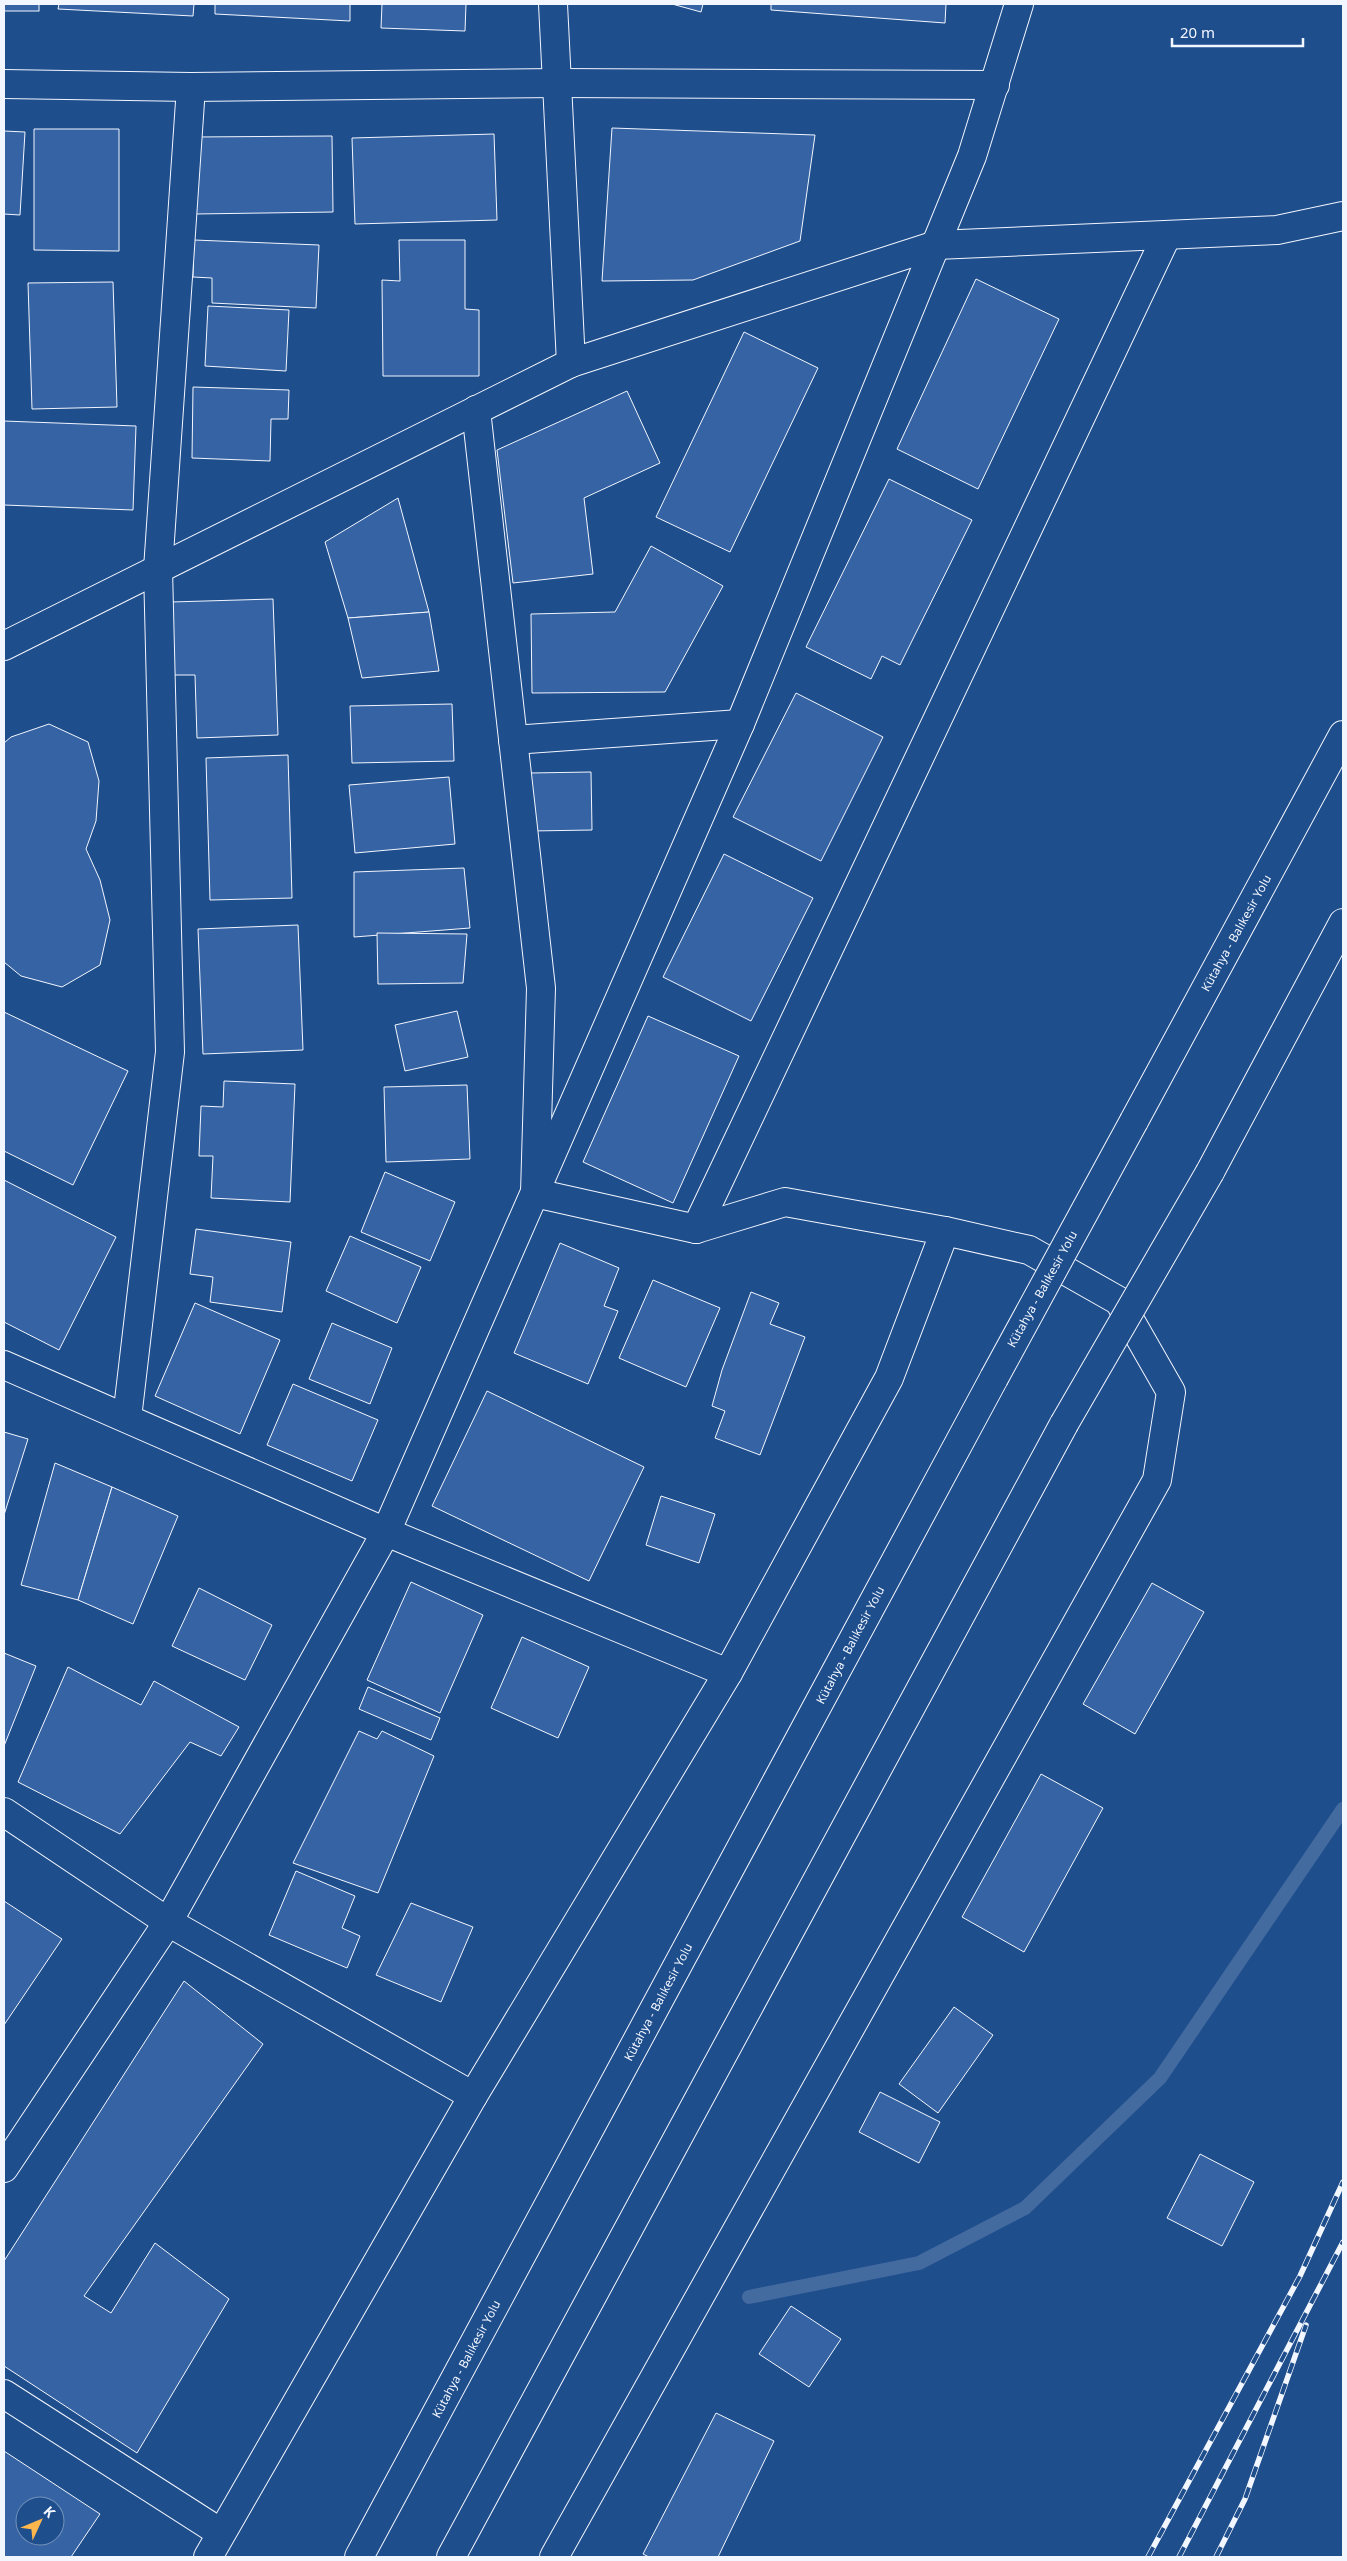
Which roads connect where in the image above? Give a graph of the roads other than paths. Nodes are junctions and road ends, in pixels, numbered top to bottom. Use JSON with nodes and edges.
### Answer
{"nodes":[{"id":1,"x":553,"y":4,"type":"edge"},
{"id":2,"x":1019,"y":4,"type":"edge"},
{"id":3,"x":557,"y":83,"type":"junction"},
{"id":4,"x":4,"y":84,"type":"edge"},
{"id":5,"x":994,"y":85,"type":"junction"},
{"id":6,"x":191,"y":87,"type":"junction"},
{"id":7,"x":1343,"y":216,"type":"edge"},
{"id":8,"x":1167,"y":235,"type":"junction"},
{"id":9,"x":936,"y":245,"type":"junction"},
{"id":10,"x":571,"y":362,"type":"junction"},
{"id":11,"x":476,"y":410,"type":"junction"},
{"id":12,"x":158,"y":569,"type":"junction"},
{"id":13,"x":4,"y":646,"type":"edge"},
{"id":14,"x":740,"y":724,"type":"junction"},
{"id":15,"x":1343,"y":735,"type":"edge"},
{"id":16,"x":513,"y":740,"type":"junction"},
{"id":17,"x":1343,"y":923,"type":"edge"},
{"id":18,"x":535,"y":1193,"type":"junction"},
{"id":19,"x":696,"y":1229,"type":"junction"},
{"id":20,"x":945,"y":1231,"type":"junction"},
{"id":21,"x":4,"y":1365,"type":"edge"},
{"id":22,"x":127,"y":1418,"type":"junction"},
{"id":23,"x":386,"y":1532,"type":"junction"},
{"id":24,"x":728,"y":1673,"type":"junction"},
{"id":25,"x":4,"y":1812,"type":"edge"},
{"id":26,"x":168,"y":1922,"type":"junction"},
{"id":27,"x":473,"y":2096,"type":"junction"},
{"id":28,"x":7,"y":2155,"type":"edge"},
{"id":29,"x":4,"y":2394,"type":"edge"},
{"id":30,"x":221,"y":2532,"type":"junction"},
{"id":31,"x":208,"y":2557,"type":"edge"},
{"id":32,"x":360,"y":2557,"type":"edge"},
{"id":33,"x":451,"y":2557,"type":"edge"},
{"id":34,"x":554,"y":2557,"type":"edge"}],
"edges":[{"from":1,"to":3,"type":"main road"},
{"from":2,"to":5,"type":"main road"},
{"from":3,"to":5,"type":"main road"},
{"from":3,"to":6,"type":"main road"},
{"from":3,"to":10,"type":"main road"},
{"from":4,"to":6,"type":"main road"},
{"from":5,"to":9,"type":"main road"},
{"from":6,"to":12,"type":"main road"},
{"from":7,"to":8,"type":"main road"},
{"from":8,"to":9,"type":"main road"},
{"from":8,"to":19,"type":"main road"},
{"from":9,"to":10,"type":"main road"},
{"from":9,"to":14,"type":"main road"},
{"from":10,"to":11,"type":"main road"},
{"from":11,"to":12,"type":"main road"},
{"from":11,"to":16,"type":"main road"},
{"from":12,"to":13,"type":"main road"},
{"from":12,"to":22,"type":"main road"},
{"from":14,"to":16,"type":"main road"},
{"from":14,"to":18,"type":"main road"},
{"from":15,"to":32,"type":"main road","name":"Kütahya - Balıkesir Yolu","bridge":true},
{"from":16,"to":18,"type":"main road"},
{"from":17,"to":33,"type":"main road","bridge":true},
{"from":18,"to":19,"type":"main road"},
{"from":18,"to":23,"type":"main road"},
{"from":19,"to":20,"type":"main road"},
{"from":20,"to":24,"type":"main road"},
{"from":20,"to":34,"type":"main road"},
{"from":21,"to":22,"type":"main road"},
{"from":22,"to":23,"type":"main road"},
{"from":23,"to":24,"type":"main road"},
{"from":23,"to":26,"type":"main road"},
{"from":24,"to":27,"type":"main road"},
{"from":25,"to":26,"type":"main road"},
{"from":26,"to":27,"type":"main road"},
{"from":26,"to":28,"type":"main road"},
{"from":27,"to":30,"type":"main road"},
{"from":29,"to":30,"type":"main road"},
{"from":30,"to":31,"type":"main road"}]}
